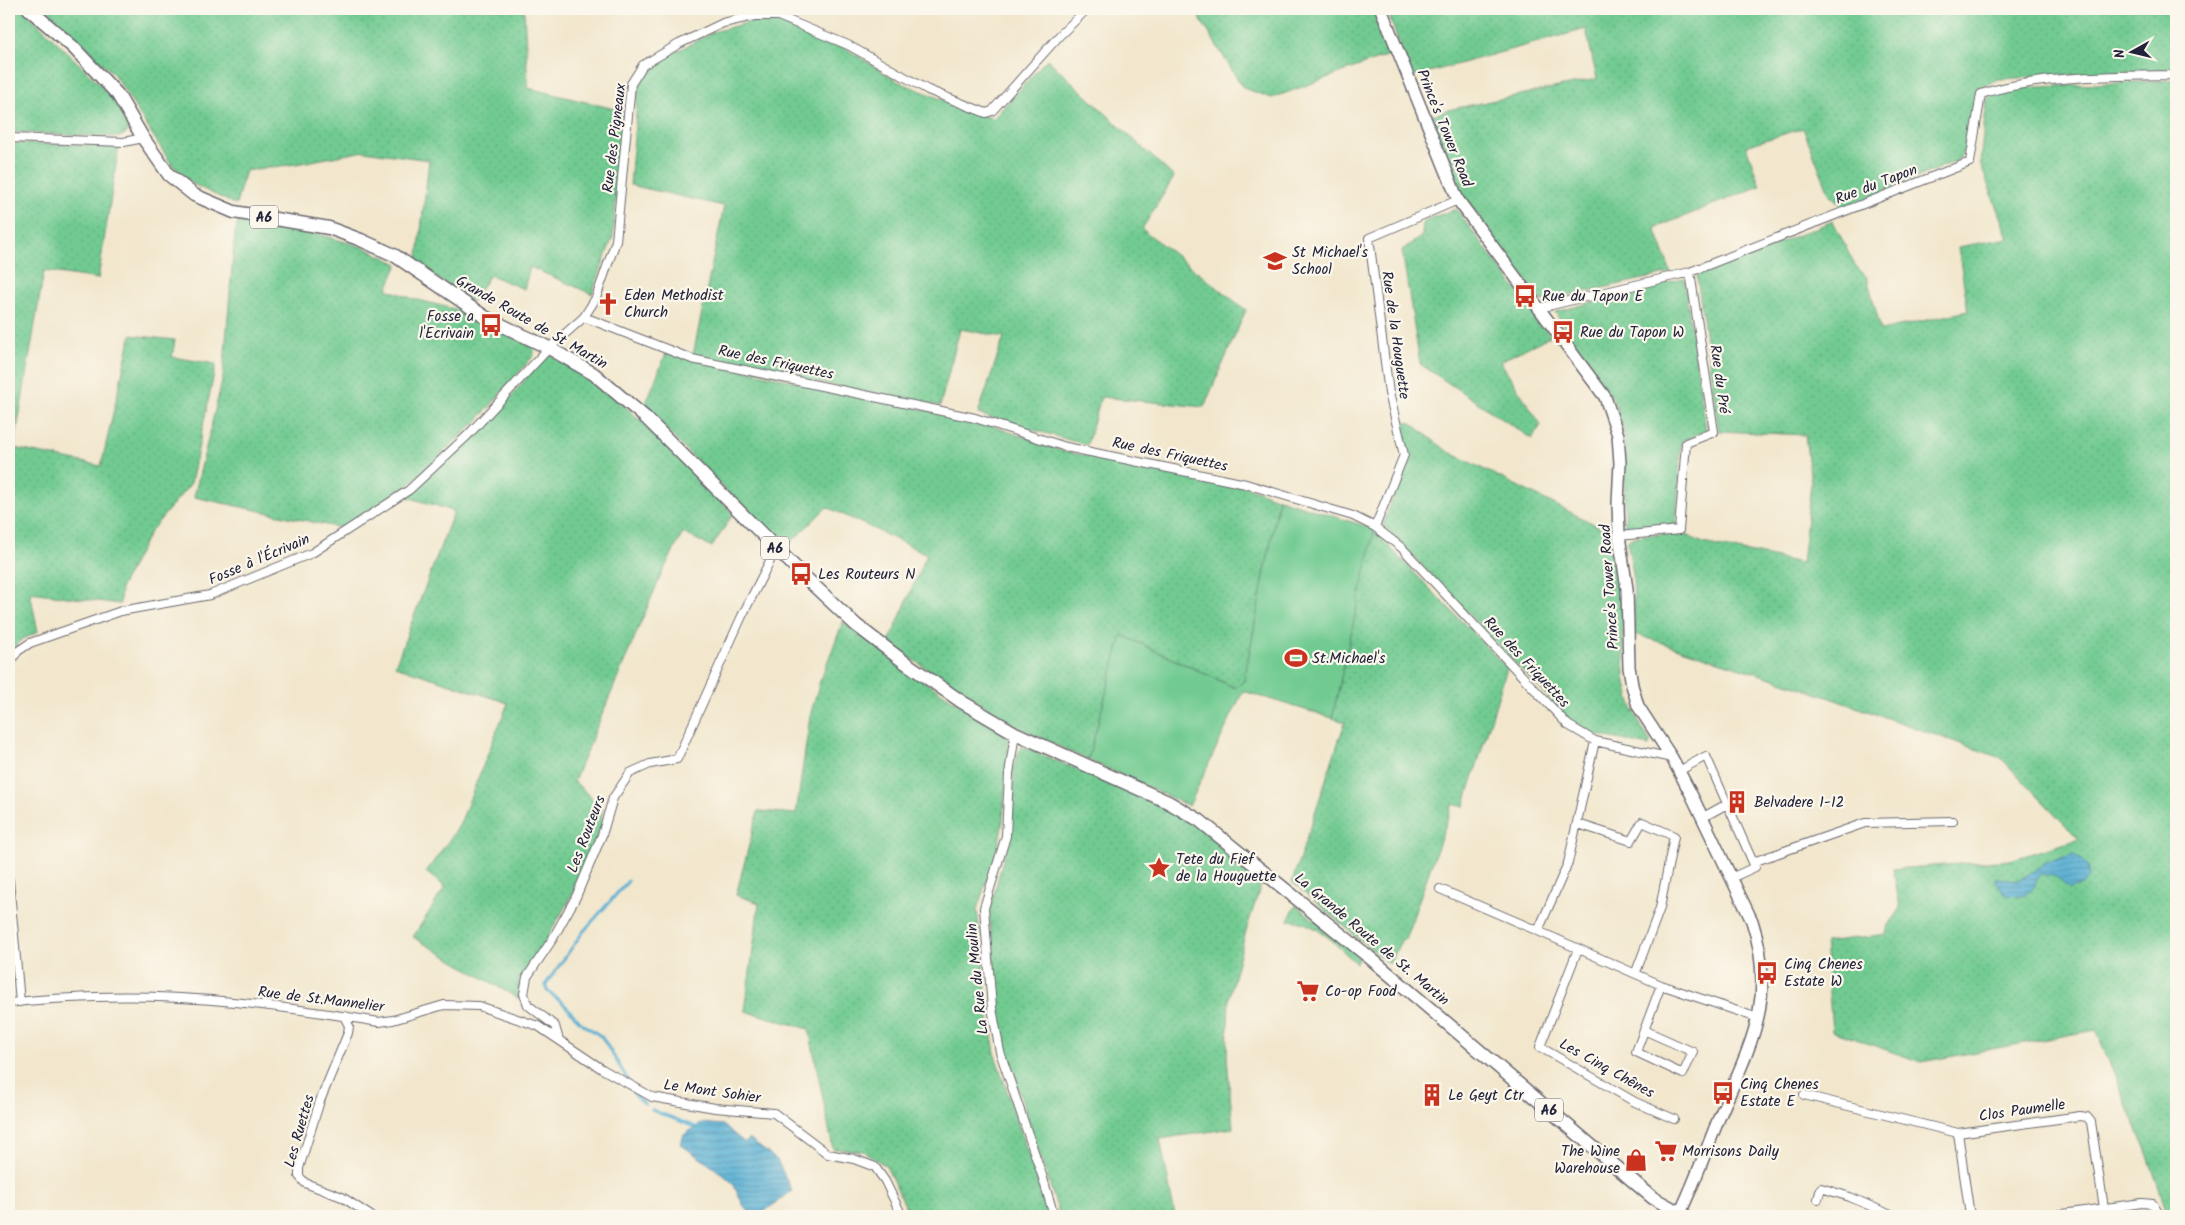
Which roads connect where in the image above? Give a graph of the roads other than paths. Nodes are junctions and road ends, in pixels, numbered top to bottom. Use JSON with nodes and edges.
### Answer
{"nodes":[{"id":1,"x":1087,"y":9,"type":"edge"},
{"id":2,"x":1381,"y":9,"type":"edge"},
{"id":3,"x":32,"y":12,"type":"edge"},
{"id":4,"x":780,"y":12,"type":"edge"},
{"id":5,"x":2176,"y":75,"type":"edge"},
{"id":6,"x":9,"y":138,"type":"edge"},
{"id":7,"x":143,"y":138,"type":"junction"},
{"id":8,"x":1458,"y":200,"type":"junction"},
{"id":9,"x":1690,"y":272,"type":"junction"},
{"id":10,"x":1539,"y":308,"type":"junction"},
{"id":11,"x":584,"y":316,"type":"junction"},
{"id":12,"x":549,"y":348,"type":"junction"},
{"id":13,"x":1375,"y":527,"type":"junction"},
{"id":14,"x":1619,"y":536,"type":"junction"},
{"id":15,"x":776,"y":549,"type":"junction"},
{"id":16,"x":9,"y":664,"type":"edge"},
{"id":17,"x":1015,"y":734,"type":"junction"},
{"id":18,"x":1595,"y":741,"type":"junction"},
{"id":19,"x":1672,"y":758,"type":"junction"},
{"id":20,"x":1679,"y":771,"type":"junction"},
{"id":21,"x":1726,"y":804,"type":"junction"},
{"id":22,"x":1707,"y":815,"type":"dead end"},
{"id":23,"x":1953,"y":821,"type":"dead end"},
{"id":24,"x":1578,"y":824,"type":"junction"},
{"id":25,"x":1752,"y":862,"type":"junction"},
{"id":26,"x":1731,"y":878,"type":"junction"},
{"id":27,"x":9,"y":880,"type":"edge"},
{"id":28,"x":1440,"y":889,"type":"dead end"},
{"id":29,"x":1538,"y":930,"type":"junction"},
{"id":30,"x":1578,"y":949,"type":"junction"},
{"id":31,"x":1636,"y":972,"type":"junction"},
{"id":32,"x":1661,"y":985,"type":"junction"},
{"id":33,"x":20,"y":1002,"type":"junction"},
{"id":34,"x":9,"y":1004,"type":"edge"},
{"id":35,"x":344,"y":1016,"type":"junction"},
{"id":36,"x":1758,"y":1018,"type":"junction"},
{"id":37,"x":1644,"y":1030,"type":"junction"},
{"id":38,"x":559,"y":1040,"type":"junction"},
{"id":39,"x":627,"y":1084,"type":"joint"},
{"id":40,"x":1804,"y":1095,"type":"dead end"},
{"id":41,"x":1674,"y":1119,"type":"dead end"},
{"id":42,"x":1958,"y":1133,"type":"junction"},
{"id":43,"x":1818,"y":1199,"type":"dead end"},
{"id":44,"x":2104,"y":1208,"type":"junction"},
{"id":45,"x":1681,"y":1215,"type":"edge"},
{"id":46,"x":370,"y":1216,"type":"edge"},
{"id":47,"x":902,"y":1216,"type":"edge"},
{"id":48,"x":1054,"y":1216,"type":"edge"},
{"id":49,"x":1893,"y":1216,"type":"edge"},
{"id":50,"x":1970,"y":1216,"type":"edge"},
{"id":51,"x":2048,"y":1216,"type":"edge"},
{"id":52,"x":2160,"y":1216,"type":"edge"}],
"edges":[{"from":1,"to":4,"type":"street"},
{"from":2,"to":8,"type":"main road","name":"Prince's Tower Road"},
{"from":3,"to":7,"type":"main road","name":"Grande Route de St Martin","number":"A6"},
{"from":4,"to":11,"type":"street","name":"Rue des Pigneaux"},
{"from":5,"to":9,"type":"street","name":"Rue du Tapon"},
{"from":6,"to":7,"type":"street"},
{"from":7,"to":12,"type":"main road","name":"Grande Route de St Martin","number":"A6"},
{"from":8,"to":10,"type":"main road","name":"Prince's Tower Road"},
{"from":8,"to":13,"type":"street","name":"Rue de la Houguette"},
{"from":9,"to":10,"type":"street","name":"Rue du Tapon"},
{"from":9,"to":14,"type":"street","name":"Rue du Pré"},
{"from":10,"to":14,"type":"main road","name":"Prince's Tower Road"},
{"from":11,"to":12,"type":"street","name":"Rue des Pigneaux"},
{"from":11,"to":13,"type":"street","name":"Rue des Friquettes"},
{"from":12,"to":15,"type":"main road","name":"Grande Route de St Martin","number":"A6"},
{"from":12,"to":16,"type":"street","name":"Fosse à l'Écrivain"},
{"from":13,"to":18,"type":"street","name":"Rue des Friquettes"},
{"from":14,"to":19,"type":"main road","name":"Prince's Tower Road"},
{"from":15,"to":17,"type":"main road","name":"Grande Route de St Martin","number":"A6"},
{"from":15,"to":38,"type":"street","name":"Les Routeurs"},
{"from":17,"to":45,"type":"main road","name":"La Grande Route de St. Martin","number":"A6"},
{"from":17,"to":48,"type":"street","name":"La Rue du Moulin"},
{"from":18,"to":19,"type":"street","name":"Rue des Friquettes"},
{"from":18,"to":24,"type":"street"},
{"from":19,"to":20,"type":"main road","name":"Prince's Tower Road"},
{"from":20,"to":21,"type":"street"},
{"from":20,"to":26,"type":"main road","name":"Prince's Tower Road"},
{"from":21,"to":22,"type":"street"},
{"from":21,"to":25,"type":"street"},
{"from":23,"to":25,"type":"street"},
{"from":24,"to":29,"type":"street"},
{"from":24,"to":31,"type":"street"},
{"from":25,"to":26,"type":"street"},
{"from":26,"to":36,"type":"main road","name":"Prince's Tower Road"},
{"from":27,"to":33,"type":"street"},
{"from":28,"to":29,"type":"street"},
{"from":29,"to":30,"type":"street"},
{"from":30,"to":31,"type":"street"},
{"from":30,"to":41,"type":"street","name":"Les Cinq Chênes"},
{"from":31,"to":32,"type":"street"},
{"from":32,"to":36,"type":"street"},
{"from":32,"to":37,"type":"street"},
{"from":33,"to":34,"type":"street","name":"Rue de St.Mannelier"},
{"from":33,"to":35,"type":"street","name":"Rue de St.Mannelier"},
{"from":35,"to":38,"type":"street","name":"Rue de St.Mannelier"},
{"from":35,"to":46,"type":"street","name":"Les Ruettes"},
{"from":36,"to":45,"type":"main road","name":"Prince's Tower Road"},
{"from":37,"to":37,"type":"street"},
{"from":38,"to":39,"type":"street","name":"Rue de St.Mannelier"},
{"from":39,"to":47,"type":"street","name":"Le Mont Sohier"},
{"from":40,"to":42,"type":"street","name":"Clos Paumelle"},
{"from":42,"to":44,"type":"street","name":"Clos Paumelle"},
{"from":42,"to":50,"type":"street"},
{"from":43,"to":49,"type":"street"},
{"from":44,"to":51,"type":"street"},
{"from":44,"to":52,"type":"street"}]}
